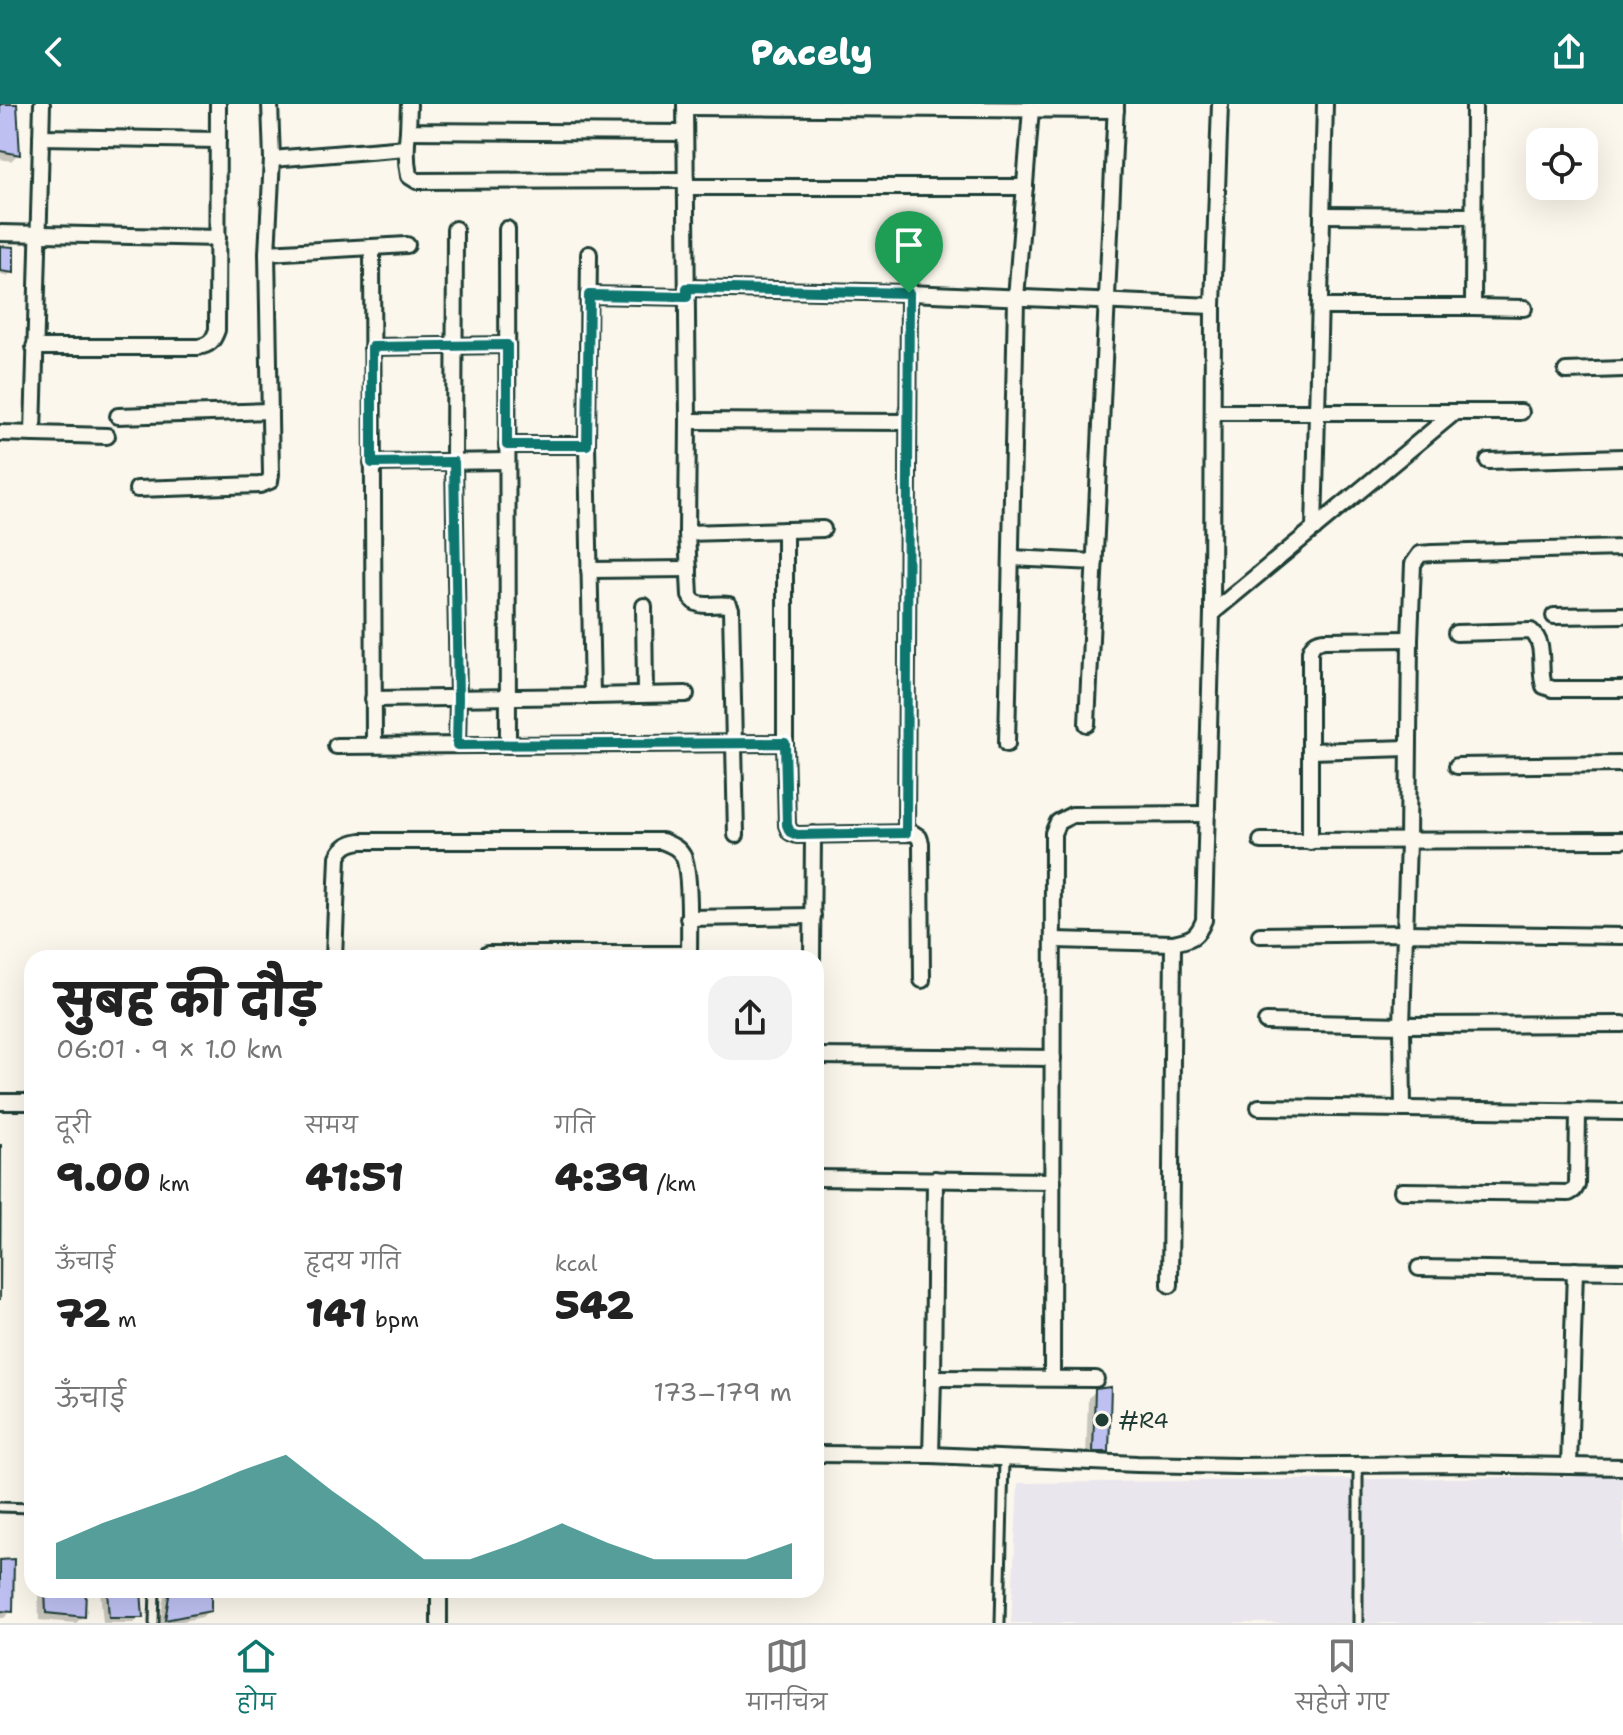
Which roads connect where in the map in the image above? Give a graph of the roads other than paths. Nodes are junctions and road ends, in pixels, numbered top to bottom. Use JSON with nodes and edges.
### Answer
{"nodes":[{"id":1,"x":42,"y":104,"type":"edge"},
{"id":2,"x":218,"y":104,"type":"edge"},
{"id":3,"x":270,"y":104,"type":"edge"},
{"id":4,"x":409,"y":104,"type":"edge"},
{"id":5,"x":1220,"y":104,"type":"edge"},
{"id":6,"x":1325,"y":104,"type":"edge"},
{"id":7,"x":1474,"y":104,"type":"edge"},
{"id":8,"x":685,"y":105,"type":"edge"},
{"id":9,"x":1116,"y":107,"type":"edge"},
{"id":10,"x":1031,"y":109,"type":"junction"},
{"id":11,"x":408,"y":131,"type":"junction"},
{"id":12,"x":685,"y":133,"type":"junction"},
{"id":13,"x":41,"y":137,"type":"junction"},
{"id":14,"x":218,"y":140,"type":"junction"},
{"id":15,"x":406,"y":148,"type":"junction"},
{"id":16,"x":272,"y":159,"type":"junction"},
{"id":17,"x":686,"y":184,"type":"junction"},
{"id":18,"x":1025,"y":187,"type":"junction"},
{"id":19,"x":1322,"y":215,"type":"junction"},
{"id":20,"x":1473,"y":216,"type":"junction"},
{"id":21,"x":455,"y":229,"type":"dead end"},
{"id":22,"x":507,"y":229,"type":"dead end"},
{"id":23,"x":0,"y":233,"type":"edge"},
{"id":24,"x":37,"y":234,"type":"junction"},
{"id":25,"x":218,"y":238,"type":"junction"},
{"id":26,"x":407,"y":245,"type":"dead end"},
{"id":27,"x":372,"y":247,"type":"junction"},
{"id":28,"x":267,"y":253,"type":"junction"},
{"id":29,"x":589,"y":254,"type":"dead end"},
{"id":30,"x":687,"y":292,"type":"junction"},
{"id":31,"x":909,"y":293,"type":"junction"},
{"id":32,"x":589,"y":295,"type":"junction"},
{"id":33,"x":1016,"y":298,"type":"junction"},
{"id":34,"x":1108,"y":302,"type":"junction"},
{"id":35,"x":1213,"y":306,"type":"junction"},
{"id":36,"x":1320,"y":307,"type":"junction"},
{"id":37,"x":1473,"y":307,"type":"junction"},
{"id":38,"x":1524,"y":308,"type":"dead end"},
{"id":39,"x":507,"y":345,"type":"junction"},
{"id":40,"x":455,"y":346,"type":"junction"},
{"id":41,"x":34,"y":347,"type":"junction"},
{"id":42,"x":372,"y":347,"type":"junction"},
{"id":43,"x":1623,"y":369,"type":"edge"},
{"id":44,"x":1566,"y":371,"type":"dead end"},
{"id":45,"x":270,"y":411,"type":"junction"},
{"id":46,"x":1213,"y":412,"type":"junction"},
{"id":47,"x":1318,"y":412,"type":"junction"},
{"id":48,"x":1455,"y":412,"type":"junction"},
{"id":49,"x":1521,"y":412,"type":"dead end"},
{"id":50,"x":118,"y":416,"type":"dead end"},
{"id":51,"x":688,"y":421,"type":"junction"},
{"id":52,"x":908,"y":422,"type":"junction"},
{"id":53,"x":0,"y":433,"type":"edge"},
{"id":54,"x":33,"y":434,"type":"junction"},
{"id":55,"x":107,"y":436,"type":"dead end"},
{"id":56,"x":507,"y":445,"type":"junction"},
{"id":57,"x":587,"y":445,"type":"junction"},
{"id":58,"x":1623,"y":457,"type":"edge"},
{"id":59,"x":507,"y":461,"type":"junction"},
{"id":60,"x":1488,"y":461,"type":"dead end"},
{"id":61,"x":454,"y":462,"type":"junction"},
{"id":62,"x":372,"y":463,"type":"junction"},
{"id":63,"x":137,"y":489,"type":"dead end"},
{"id":64,"x":823,"y":529,"type":"dead end"},
{"id":65,"x":1314,"y":529,"type":"junction"},
{"id":66,"x":785,"y":530,"type":"junction"},
{"id":67,"x":687,"y":533,"type":"junction"},
{"id":68,"x":1623,"y":548,"type":"edge"},
{"id":69,"x":1011,"y":558,"type":"junction"},
{"id":70,"x":1095,"y":562,"type":"junction"},
{"id":71,"x":689,"y":569,"type":"junction"},
{"id":72,"x":589,"y":570,"type":"junction"},
{"id":73,"x":644,"y":606,"type":"dead end"},
{"id":74,"x":1212,"y":613,"type":"junction"},
{"id":75,"x":1623,"y":615,"type":"edge"},
{"id":76,"x":1554,"y":616,"type":"dead end"},
{"id":77,"x":1456,"y":633,"type":"dead end"},
{"id":78,"x":1410,"y":639,"type":"junction"},
{"id":79,"x":1623,"y":689,"type":"edge"},
{"id":80,"x":645,"y":694,"type":"junction"},
{"id":81,"x":686,"y":694,"type":"dead end"},
{"id":82,"x":592,"y":696,"type":"junction"},
{"id":83,"x":508,"y":697,"type":"junction"},
{"id":84,"x":458,"y":698,"type":"junction"},
{"id":85,"x":373,"y":699,"type":"junction"},
{"id":86,"x":1087,"y":724,"type":"dead end"},
{"id":87,"x":785,"y":743,"type":"junction"},
{"id":88,"x":734,"y":744,"type":"junction"},
{"id":89,"x":1007,"y":744,"type":"dead end"},
{"id":90,"x":374,"y":745,"type":"junction"},
{"id":91,"x":457,"y":745,"type":"junction"},
{"id":92,"x":508,"y":745,"type":"junction"},
{"id":93,"x":336,"y":746,"type":"dead end"},
{"id":94,"x":1408,"y":748,"type":"junction"},
{"id":95,"x":1311,"y":751,"type":"junction"},
{"id":96,"x":1623,"y":764,"type":"edge"},
{"id":97,"x":1457,"y":766,"type":"dead end"},
{"id":98,"x":1207,"y":814,"type":"junction"},
{"id":99,"x":906,"y":833,"type":"junction"},
{"id":100,"x":813,"y":834,"type":"junction"},
{"id":101,"x":736,"y":835,"type":"dead end"},
{"id":102,"x":1623,"y":840,"type":"edge"},
{"id":103,"x":1261,"y":841,"type":"dead end"},
{"id":104,"x":1310,"y":842,"type":"junction"},
{"id":105,"x":1408,"y":842,"type":"junction"},
{"id":106,"x":813,"y":916,"type":"junction"},
{"id":107,"x":688,"y":918,"type":"junction"},
{"id":108,"x":1404,"y":933,"type":"junction"},
{"id":109,"x":1260,"y":935,"type":"dead end"},
{"id":110,"x":1623,"y":936,"type":"edge"},
{"id":111,"x":1054,"y":940,"type":"junction"},
{"id":112,"x":1173,"y":943,"type":"junction"},
{"id":113,"x":334,"y":950,"type":"edge"},
{"id":114,"x":689,"y":950,"type":"edge"},
{"id":115,"x":812,"y":950,"type":"edge"},
{"id":116,"x":922,"y":980,"type":"dead end"},
{"id":117,"x":1266,"y":1022,"type":"dead end"},
{"id":118,"x":1623,"y":1024,"type":"edge"},
{"id":119,"x":1402,"y":1025,"type":"junction"},
{"id":120,"x":824,"y":1056,"type":"edge"},
{"id":121,"x":1053,"y":1058,"type":"junction"},
{"id":122,"x":0,"y":1102,"type":"edge"},
{"id":123,"x":24,"y":1102,"type":"edge"},
{"id":124,"x":1259,"y":1107,"type":"dead end"},
{"id":125,"x":1403,"y":1109,"type":"junction"},
{"id":126,"x":1578,"y":1111,"type":"junction"},
{"id":127,"x":1623,"y":1112,"type":"edge"},
{"id":128,"x":824,"y":1178,"type":"edge"},
{"id":129,"x":935,"y":1179,"type":"junction"},
{"id":130,"x":1053,"y":1181,"type":"junction"},
{"id":131,"x":1402,"y":1191,"type":"dead end"},
{"id":132,"x":1419,"y":1268,"type":"dead end"},
{"id":133,"x":1575,"y":1270,"type":"junction"},
{"id":134,"x":1623,"y":1271,"type":"edge"},
{"id":135,"x":1170,"y":1285,"type":"dead end"},
{"id":136,"x":933,"y":1378,"type":"junction"},
{"id":137,"x":1052,"y":1378,"type":"junction"},
{"id":138,"x":1096,"y":1379,"type":"dead end"},
{"id":139,"x":824,"y":1454,"type":"edge"},
{"id":140,"x":931,"y":1455,"type":"junction"},
{"id":141,"x":1004,"y":1459,"type":"junction"},
{"id":142,"x":1358,"y":1465,"type":"junction"},
{"id":143,"x":1569,"y":1466,"type":"junction"},
{"id":144,"x":1623,"y":1467,"type":"edge"},
{"id":145,"x":0,"y":1507,"type":"edge"},
{"id":146,"x":24,"y":1508,"type":"edge"},
{"id":147,"x":155,"y":1598,"type":"edge"},
{"id":148,"x":439,"y":1598,"type":"edge"},
{"id":149,"x":154,"y":1623,"type":"edge"},
{"id":150,"x":439,"y":1623,"type":"edge"},
{"id":151,"x":1000,"y":1623,"type":"edge"},
{"id":152,"x":1358,"y":1623,"type":"edge"}],
"edges":[{"from":1,"to":13,"type":"street"},
{"from":2,"to":14,"type":"street"},
{"from":3,"to":16,"type":"street"},
{"from":4,"to":11,"type":"street"},
{"from":5,"to":35,"type":"street"},
{"from":6,"to":19,"type":"street"},
{"from":7,"to":20,"type":"street"},
{"from":8,"to":10,"type":"street"},
{"from":8,"to":12,"type":"street"},
{"from":9,"to":10,"type":"street"},
{"from":9,"to":34,"type":"street"},
{"from":10,"to":18,"type":"street"},
{"from":11,"to":12,"type":"street"},
{"from":11,"to":15,"type":"street"},
{"from":12,"to":17,"type":"street"},
{"from":13,"to":14,"type":"street"},
{"from":13,"to":24,"type":"street"},
{"from":14,"to":25,"type":"street"},
{"from":15,"to":16,"type":"street"},
{"from":15,"to":17,"type":"street"},
{"from":16,"to":28,"type":"street"},
{"from":17,"to":18,"type":"street"},
{"from":17,"to":30,"type":"street"},
{"from":18,"to":33,"type":"street"},
{"from":19,"to":20,"type":"street"},
{"from":19,"to":36,"type":"street"},
{"from":20,"to":37,"type":"street"},
{"from":21,"to":40,"type":"street"},
{"from":22,"to":39,"type":"street"},
{"from":23,"to":24,"type":"street"},
{"from":24,"to":25,"type":"street"},
{"from":24,"to":41,"type":"street"},
{"from":25,"to":41,"type":"street"},
{"from":26,"to":27,"type":"street"},
{"from":27,"to":28,"type":"street"},
{"from":27,"to":42,"type":"street"},
{"from":28,"to":45,"type":"street"},
{"from":29,"to":32,"type":"street"},
{"from":30,"to":31,"type":"street"},
{"from":30,"to":32,"type":"street"},
{"from":30,"to":51,"type":"street"},
{"from":31,"to":33,"type":"street"},
{"from":31,"to":52,"type":"street"},
{"from":32,"to":57,"type":"street"},
{"from":33,"to":34,"type":"street"},
{"from":33,"to":69,"type":"street"},
{"from":34,"to":35,"type":"street"},
{"from":34,"to":70,"type":"street"},
{"from":35,"to":46,"type":"street"},
{"from":36,"to":37,"type":"street"},
{"from":36,"to":47,"type":"street"},
{"from":37,"to":38,"type":"street"},
{"from":39,"to":40,"type":"street"},
{"from":39,"to":56,"type":"street"},
{"from":40,"to":42,"type":"street"},
{"from":40,"to":61,"type":"street"},
{"from":41,"to":54,"type":"street"},
{"from":42,"to":62,"type":"street"},
{"from":43,"to":44,"type":"street"},
{"from":45,"to":50,"type":"street"},
{"from":45,"to":63,"type":"street"},
{"from":46,"to":47,"type":"street"},
{"from":46,"to":74,"type":"street"},
{"from":47,"to":48,"type":"street"},
{"from":47,"to":65,"type":"street"},
{"from":48,"to":49,"type":"street"},
{"from":48,"to":65,"type":"street"},
{"from":51,"to":52,"type":"street"},
{"from":51,"to":67,"type":"street"},
{"from":52,"to":99,"type":"street"},
{"from":53,"to":54,"type":"street"},
{"from":54,"to":55,"type":"street"},
{"from":56,"to":57,"type":"street"},
{"from":56,"to":59,"type":"street"},
{"from":57,"to":72,"type":"street"},
{"from":58,"to":60,"type":"street"},
{"from":59,"to":61,"type":"street"},
{"from":59,"to":83,"type":"street"},
{"from":61,"to":62,"type":"street"},
{"from":61,"to":84,"type":"street"},
{"from":62,"to":85,"type":"street"},
{"from":64,"to":66,"type":"street"},
{"from":65,"to":74,"type":"street"},
{"from":66,"to":67,"type":"street"},
{"from":66,"to":87,"type":"street"},
{"from":67,"to":71,"type":"street"},
{"from":68,"to":78,"type":"street"},
{"from":69,"to":70,"type":"street"},
{"from":69,"to":89,"type":"street"},
{"from":70,"to":86,"type":"street"},
{"from":71,"to":72,"type":"street"},
{"from":71,"to":88,"type":"street"},
{"from":72,"to":82,"type":"street"},
{"from":73,"to":80,"type":"street"},
{"from":74,"to":98,"type":"street"},
{"from":75,"to":76,"type":"street"},
{"from":77,"to":79,"type":"street"},
{"from":78,"to":94,"type":"street"},
{"from":78,"to":95,"type":"street"},
{"from":80,"to":81,"type":"street"},
{"from":80,"to":82,"type":"street"},
{"from":82,"to":83,"type":"street"},
{"from":83,"to":84,"type":"street"},
{"from":83,"to":92,"type":"street"},
{"from":84,"to":85,"type":"street"},
{"from":84,"to":91,"type":"street"},
{"from":85,"to":90,"type":"street"},
{"from":87,"to":88,"type":"street"},
{"from":87,"to":100,"type":"street"},
{"from":88,"to":92,"type":"street"},
{"from":88,"to":101,"type":"street"},
{"from":90,"to":91,"type":"street"},
{"from":90,"to":93,"type":"street"},
{"from":91,"to":92,"type":"street"},
{"from":94,"to":95,"type":"street"},
{"from":94,"to":105,"type":"street"},
{"from":95,"to":104,"type":"street"},
{"from":96,"to":97,"type":"street"},
{"from":98,"to":111,"type":"street"},
{"from":98,"to":112,"type":"street"},
{"from":99,"to":100,"type":"street"},
{"from":99,"to":116,"type":"street"},
{"from":100,"to":106,"type":"street"},
{"from":102,"to":105,"type":"street"},
{"from":103,"to":104,"type":"street"},
{"from":104,"to":105,"type":"street"},
{"from":105,"to":108,"type":"street"},
{"from":106,"to":107,"type":"street"},
{"from":106,"to":115,"type":"street"},
{"from":107,"to":113,"type":"street"},
{"from":107,"to":114,"type":"street"},
{"from":108,"to":109,"type":"street"},
{"from":108,"to":110,"type":"street"},
{"from":108,"to":119,"type":"street"},
{"from":111,"to":112,"type":"street"},
{"from":111,"to":121,"type":"street"},
{"from":112,"to":135,"type":"street"},
{"from":117,"to":119,"type":"street"},
{"from":118,"to":119,"type":"street"},
{"from":119,"to":125,"type":"street"},
{"from":120,"to":121,"type":"street"},
{"from":121,"to":130,"type":"street"},
{"from":122,"to":123,"type":"street"},
{"from":124,"to":125,"type":"street"},
{"from":125,"to":126,"type":"street"},
{"from":126,"to":127,"type":"street"},
{"from":126,"to":131,"type":"street"},
{"from":128,"to":129,"type":"street"},
{"from":129,"to":130,"type":"street"},
{"from":129,"to":136,"type":"street"},
{"from":130,"to":137,"type":"street"},
{"from":132,"to":133,"type":"street"},
{"from":133,"to":134,"type":"street"},
{"from":133,"to":143,"type":"street"},
{"from":136,"to":137,"type":"street"},
{"from":136,"to":140,"type":"street"},
{"from":137,"to":138,"type":"street"},
{"from":139,"to":140,"type":"street"},
{"from":140,"to":141,"type":"street"},
{"from":141,"to":142,"type":"street"},
{"from":141,"to":151,"type":"lane"},
{"from":142,"to":143,"type":"street"},
{"from":142,"to":152,"type":"lane"},
{"from":143,"to":144,"type":"street"},
{"from":145,"to":146,"type":"lane"},
{"from":147,"to":149,"type":"lane"},
{"from":148,"to":150,"type":"street"}]}
